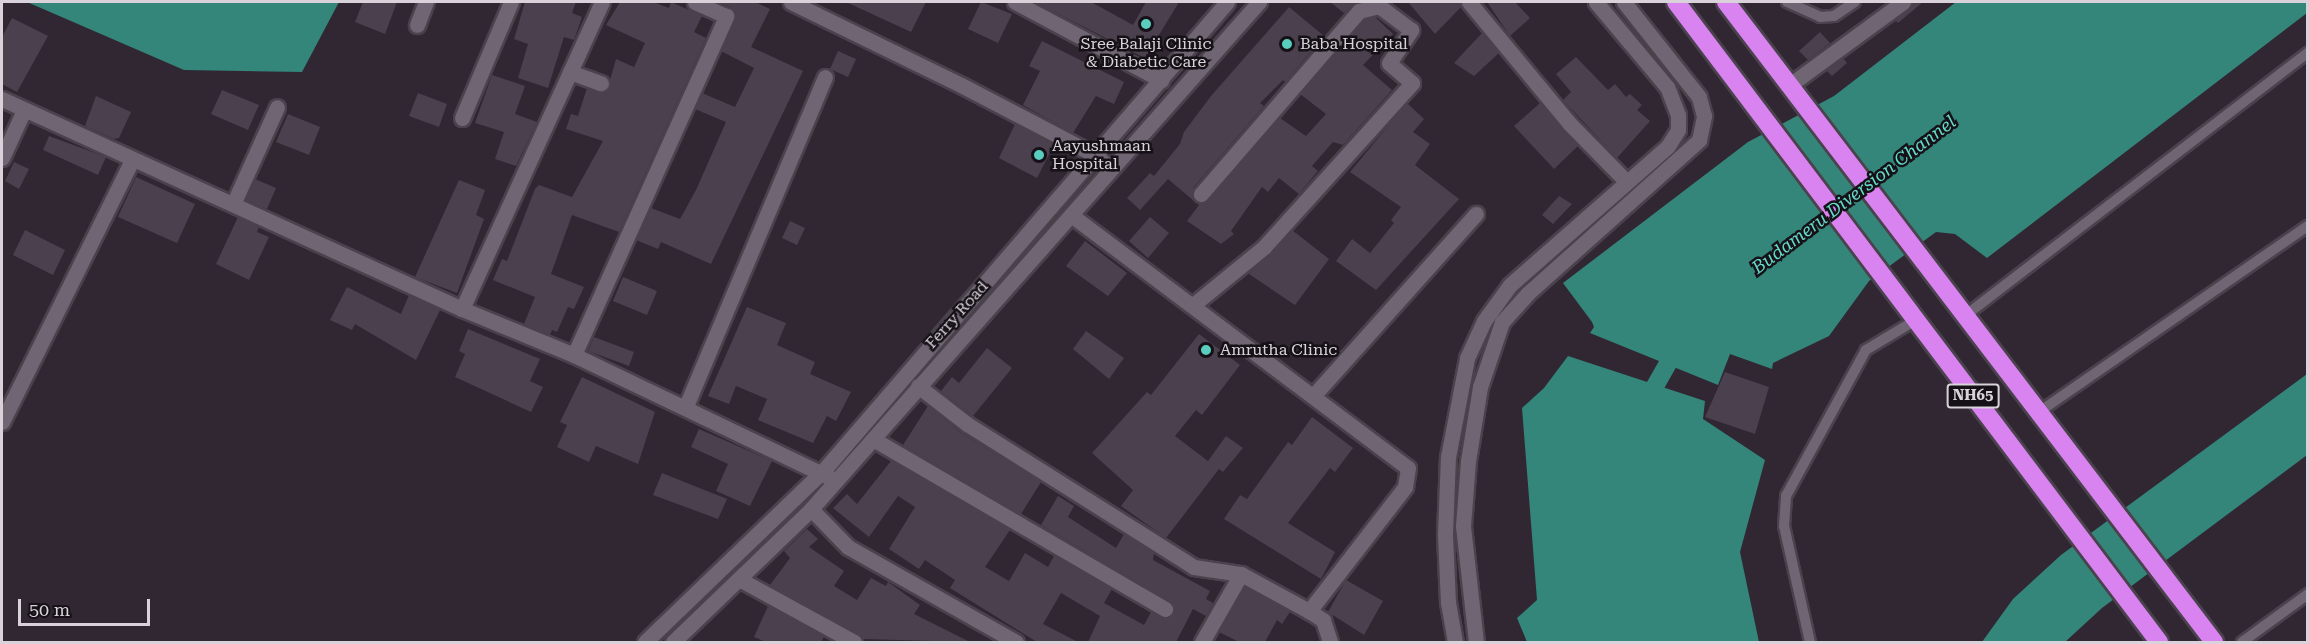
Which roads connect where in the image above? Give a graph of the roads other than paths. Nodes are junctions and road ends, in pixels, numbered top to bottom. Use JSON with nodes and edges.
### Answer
{"nodes":[{"id":1,"x":426,"y":2,"type":"edge"},
{"id":2,"x":511,"y":2,"type":"edge"},
{"id":3,"x":602,"y":2,"type":"edge"},
{"id":4,"x":695,"y":2,"type":"edge"},
{"id":5,"x":791,"y":2,"type":"edge"},
{"id":6,"x":1015,"y":2,"type":"edge"},
{"id":7,"x":1227,"y":2,"type":"edge"},
{"id":8,"x":1259,"y":2,"type":"edge"},
{"id":9,"x":1469,"y":2,"type":"edge"},
{"id":10,"x":1596,"y":2,"type":"edge"},
{"id":11,"x":1624,"y":2,"type":"edge"},
{"id":12,"x":1676,"y":2,"type":"edge"},
{"id":13,"x":1728,"y":2,"type":"edge"},
{"id":14,"x":1787,"y":2,"type":"edge"},
{"id":15,"x":1855,"y":2,"type":"edge"},
{"id":16,"x":1903,"y":2,"type":"edge"},
{"id":17,"x":417,"y":25,"type":"dead end"},
{"id":18,"x":2307,"y":53,"type":"edge"},
{"id":19,"x":570,"y":72,"type":"junction"},
{"id":20,"x":825,"y":77,"type":"dead end"},
{"id":21,"x":1161,"y":80,"type":"junction"},
{"id":22,"x":601,"y":83,"type":"dead end"},
{"id":23,"x":1791,"y":84,"type":"junction"},
{"id":24,"x":2,"y":99,"type":"edge"},
{"id":25,"x":277,"y":107,"type":"dead end"},
{"id":26,"x":24,"y":110,"type":"junction"},
{"id":27,"x":462,"y":118,"type":"dead end"},
{"id":28,"x":1095,"y":155,"type":"junction"},
{"id":29,"x":2,"y":159,"type":"edge"},
{"id":30,"x":132,"y":160,"type":"junction"},
{"id":31,"x":1110,"y":168,"type":"junction"},
{"id":32,"x":1626,"y":181,"type":"junction"},
{"id":33,"x":1201,"y":194,"type":"dead end"},
{"id":34,"x":234,"y":202,"type":"junction"},
{"id":35,"x":1476,"y":214,"type":"dead end"},
{"id":36,"x":1071,"y":215,"type":"junction"},
{"id":37,"x":2307,"y":226,"type":"edge"},
{"id":38,"x":1193,"y":305,"type":"junction"},
{"id":39,"x":462,"y":309,"type":"junction"},
{"id":40,"x":1966,"y":315,"type":"junction"},
{"id":41,"x":1916,"y":320,"type":"junction"},
{"id":42,"x":574,"y":355,"type":"junction"},
{"id":43,"x":912,"y":364,"type":"junction"},
{"id":44,"x":922,"y":382,"type":"junction"},
{"id":45,"x":1314,"y":395,"type":"junction"},
{"id":46,"x":686,"y":406,"type":"junction"},
{"id":47,"x":2039,"y":412,"type":"junction"},
{"id":48,"x":2,"y":422,"type":"edge"},
{"id":49,"x":873,"y":439,"type":"junction"},
{"id":50,"x":823,"y":471,"type":"junction"},
{"id":51,"x":835,"y":481,"type":"junction"},
{"id":52,"x":811,"y":509,"type":"junction"},
{"id":53,"x":1241,"y":574,"type":"junction"},
{"id":54,"x":739,"y":579,"type":"junction"},
{"id":55,"x":2307,"y":594,"type":"edge"},
{"id":56,"x":1165,"y":609,"type":"dead end"},
{"id":57,"x":1309,"y":611,"type":"junction"},
{"id":58,"x":645,"y":642,"type":"edge"},
{"id":59,"x":673,"y":642,"type":"edge"},
{"id":60,"x":854,"y":642,"type":"edge"},
{"id":61,"x":1016,"y":642,"type":"edge"},
{"id":62,"x":1202,"y":642,"type":"edge"},
{"id":63,"x":1330,"y":642,"type":"edge"},
{"id":64,"x":1455,"y":642,"type":"edge"},
{"id":65,"x":1476,"y":642,"type":"edge"},
{"id":66,"x":1810,"y":642,"type":"edge"},
{"id":67,"x":2159,"y":642,"type":"edge"},
{"id":68,"x":2214,"y":642,"type":"edge"},
{"id":69,"x":2242,"y":642,"type":"edge"}],
"edges":[{"from":1,"to":17,"type":"street"},
{"from":2,"to":27,"type":"street"},
{"from":3,"to":19,"type":"street"},
{"from":4,"to":42,"type":"street"},
{"from":5,"to":28,"type":"street"},
{"from":6,"to":21,"type":"street"},
{"from":7,"to":21,"type":"street","name":"Ferry Road"},
{"from":8,"to":31,"type":"street","name":"Ferry Road"},
{"from":9,"to":32,"type":"street"},
{"from":10,"to":32,"type":"street"},
{"from":11,"to":65,"type":"street"},
{"from":12,"to":41,"type":"highway","number":"NH65"},
{"from":13,"to":23,"type":"highway","number":"NH65"},
{"from":14,"to":15,"type":"lane"},
{"from":16,"to":23,"type":"street"},
{"from":18,"to":40,"type":"lane"},
{"from":19,"to":22,"type":"street"},
{"from":19,"to":39,"type":"street"},
{"from":20,"to":46,"type":"street"},
{"from":21,"to":28,"type":"street","name":"Ferry Road"},
{"from":23,"to":40,"type":"highway","number":"NH65"},
{"from":24,"to":26,"type":"street"},
{"from":25,"to":34,"type":"street"},
{"from":26,"to":29,"type":"street"},
{"from":26,"to":30,"type":"street"},
{"from":28,"to":31,"type":"street"},
{"from":28,"to":43,"type":"street","name":"Ferry Road"},
{"from":30,"to":34,"type":"street"},
{"from":30,"to":48,"type":"street"},
{"from":31,"to":36,"type":"street","name":"Ferry Road"},
{"from":32,"to":64,"type":"street"},
{"from":33,"to":38,"type":"street"},
{"from":34,"to":39,"type":"street"},
{"from":35,"to":45,"type":"street"},
{"from":36,"to":38,"type":"street"},
{"from":36,"to":44,"type":"street","name":"Ferry Road"},
{"from":37,"to":47,"type":"lane"},
{"from":38,"to":45,"type":"street"},
{"from":39,"to":42,"type":"street"},
{"from":40,"to":47,"type":"highway","number":"NH65"},
{"from":41,"to":66,"type":"lane"},
{"from":41,"to":67,"type":"highway","number":"NH65"},
{"from":42,"to":46,"type":"street"},
{"from":43,"to":44,"type":"street"},
{"from":43,"to":50,"type":"street","name":"Ferry Road"},
{"from":44,"to":49,"type":"street","name":"Ferry Road"},
{"from":44,"to":53,"type":"street"},
{"from":45,"to":57,"type":"street"},
{"from":46,"to":50,"type":"street"},
{"from":47,"to":68,"type":"highway","number":"NH65"},
{"from":49,"to":51,"type":"street","name":"Ferry Road"},
{"from":49,"to":56,"type":"street"},
{"from":50,"to":51,"type":"street"},
{"from":50,"to":58,"type":"street","name":"Ferry Road"},
{"from":51,"to":52,"type":"street","name":"Ferry Road"},
{"from":52,"to":54,"type":"street","name":"Ferry Road"},
{"from":52,"to":61,"type":"street"},
{"from":53,"to":57,"type":"street"},
{"from":53,"to":62,"type":"street"},
{"from":54,"to":59,"type":"street","name":"Ferry Road"},
{"from":54,"to":60,"type":"street"},
{"from":55,"to":69,"type":"lane"},
{"from":57,"to":63,"type":"street"}]}
